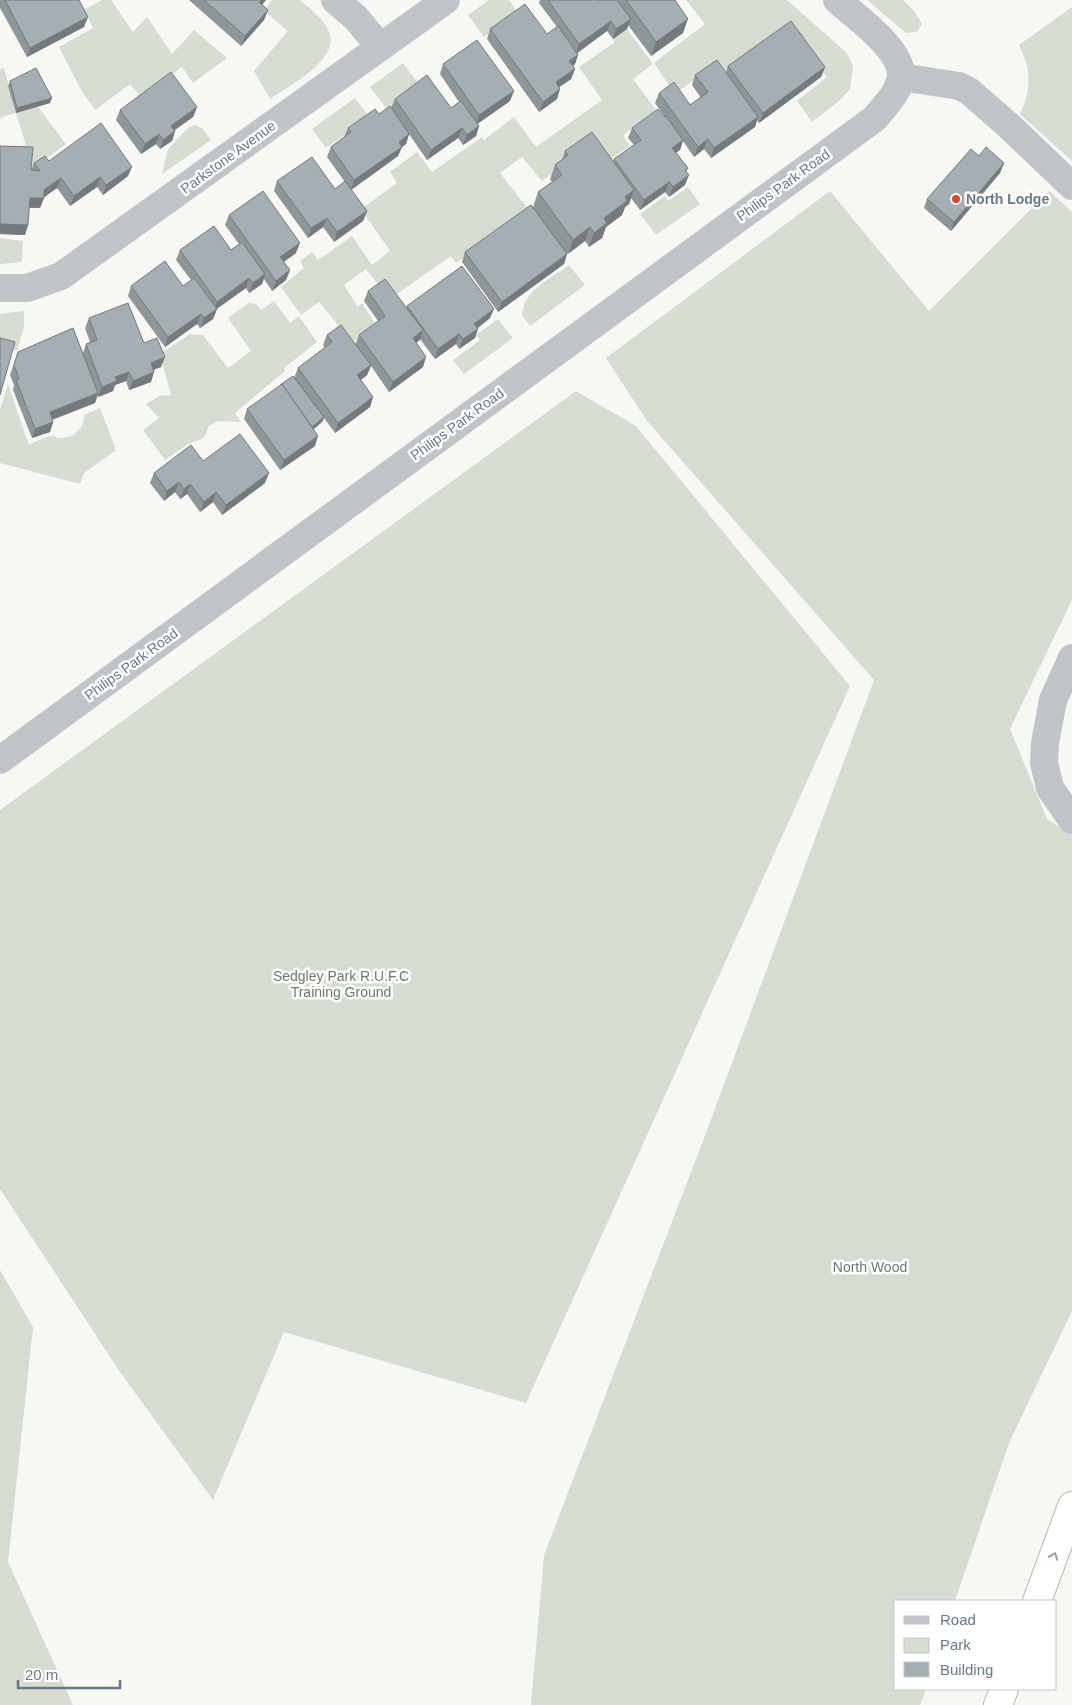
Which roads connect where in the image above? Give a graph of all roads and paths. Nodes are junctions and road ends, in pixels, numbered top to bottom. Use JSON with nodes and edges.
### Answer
{"nodes":[{"id":1,"x":335,"y":0,"type":"edge"},
{"id":2,"x":446,"y":0,"type":"edge"},
{"id":3,"x":837,"y":0,"type":"edge"},
{"id":4,"x":380,"y":47,"type":"junction"},
{"id":5,"x":901,"y":77,"type":"junction"},
{"id":6,"x":1072,"y":186,"type":"edge"},
{"id":7,"x":0,"y":288,"type":"edge"},
{"id":8,"x":1072,"y":658,"type":"edge"},
{"id":9,"x":0,"y":760,"type":"edge"},
{"id":10,"x":1072,"y":820,"type":"edge"},
{"id":11,"x":1072,"y":1506,"type":"edge"},
{"id":12,"x":1037,"y":1600,"type":"edge"},
{"id":13,"x":1004,"y":1690,"type":"edge"},
{"id":14,"x":998,"y":1705,"type":"edge"}],
"edges":[{"from":1,"to":4,"type":"street"},
{"from":2,"to":4,"type":"street","name":"Parkstone Avenue"},
{"from":3,"to":5,"type":"street"},
{"from":4,"to":7,"type":"street","name":"Parkstone Avenue"},
{"from":5,"to":6,"type":"street"},
{"from":5,"to":9,"type":"street","name":"Philips Park Road"},
{"from":8,"to":10,"type":"street"},
{"from":12,"to":11,"type":"highway","one_way":true},
{"from":13,"to":14,"type":"highway"}]}
